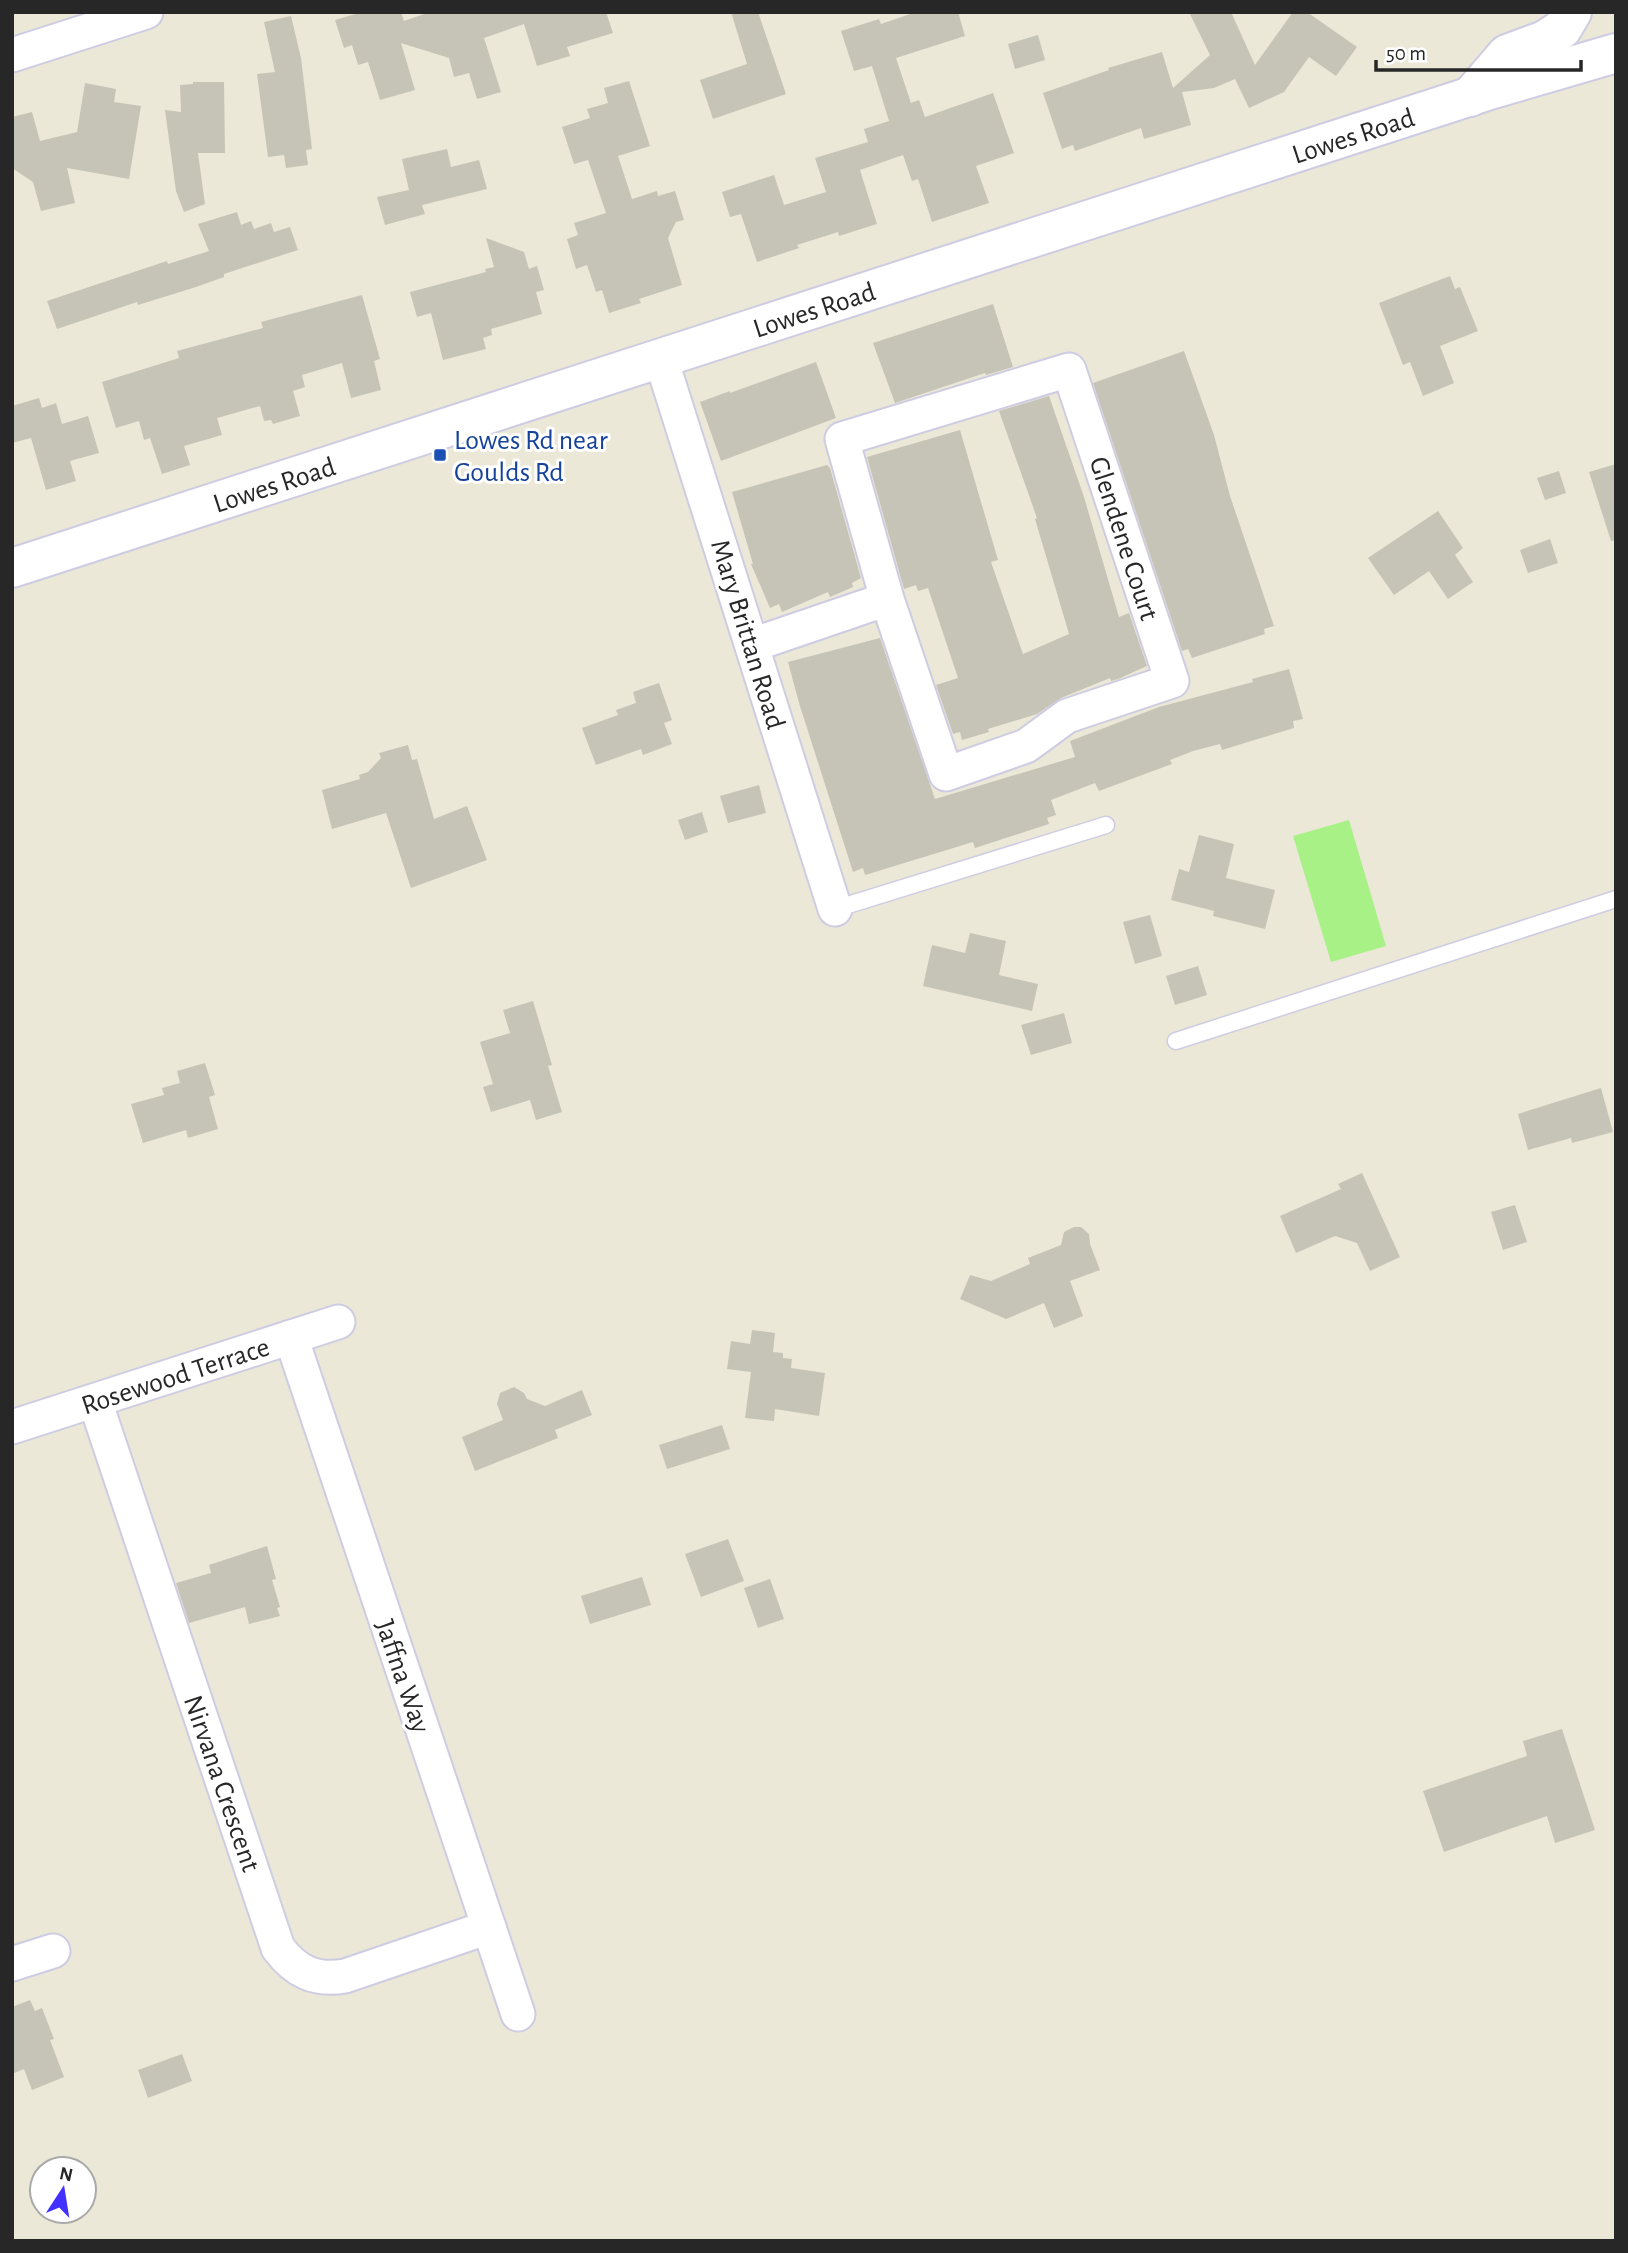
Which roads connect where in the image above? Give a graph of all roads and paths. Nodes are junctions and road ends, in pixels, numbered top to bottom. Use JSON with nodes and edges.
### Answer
{"nodes":[{"id":1,"x":146,"y":12,"type":"edge"},
{"id":2,"x":1573,"y":12,"type":"edge"},
{"id":3,"x":1616,"y":53,"type":"edge"},
{"id":4,"x":12,"y":55,"type":"edge"},
{"id":5,"x":1470,"y":97,"type":"junction"},
{"id":6,"x":661,"y":359,"type":"junction"},
{"id":7,"x":12,"y":568,"type":"edge"},
{"id":8,"x":887,"y":599,"type":"junction"},
{"id":9,"x":752,"y":645,"type":"junction"},
{"id":10,"x":1105,"y":825,"type":"dead end"},
{"id":11,"x":1616,"y":899,"type":"edge"},
{"id":12,"x":835,"y":909,"type":"joint"},
{"id":13,"x":1176,"y":1041,"type":"dead end"},
{"id":14,"x":338,"y":1322,"type":"dead end"},
{"id":15,"x":290,"y":1337,"type":"junction"},
{"id":16,"x":95,"y":1401,"type":"junction"},
{"id":17,"x":12,"y":1427,"type":"edge"},
{"id":18,"x":489,"y":1927,"type":"junction"},
{"id":19,"x":53,"y":1951,"type":"dead end"},
{"id":20,"x":12,"y":1964,"type":"edge"},
{"id":21,"x":518,"y":2014,"type":"dead end"}],
"edges":[{"from":1,"to":4,"type":"street"},
{"from":2,"to":5,"type":"main road"},
{"from":3,"to":5,"type":"main road","name":"Lowes Road"},
{"from":5,"to":6,"type":"main road","name":"Lowes Road"},
{"from":6,"to":7,"type":"main road","name":"Lowes Road"},
{"from":6,"to":9,"type":"street","name":"Mary Brittan Road"},
{"from":8,"to":8,"type":"street","name":"Glendene Court"},
{"from":8,"to":9,"type":"street"},
{"from":9,"to":12,"type":"street","name":"Mary Brittan Road"},
{"from":10,"to":12,"type":"lane"},
{"from":11,"to":13,"type":"lane"},
{"from":14,"to":15,"type":"street","name":"Rosewood Terrace"},
{"from":15,"to":16,"type":"street","name":"Rosewood Terrace"},
{"from":15,"to":18,"type":"street","name":"Jaffna Way"},
{"from":16,"to":17,"type":"street","name":"Rosewood Terrace"},
{"from":16,"to":18,"type":"street","name":"Nirvana Crescent"},
{"from":18,"to":21,"type":"street","name":"Jaffna Way"},
{"from":19,"to":20,"type":"street"}]}
